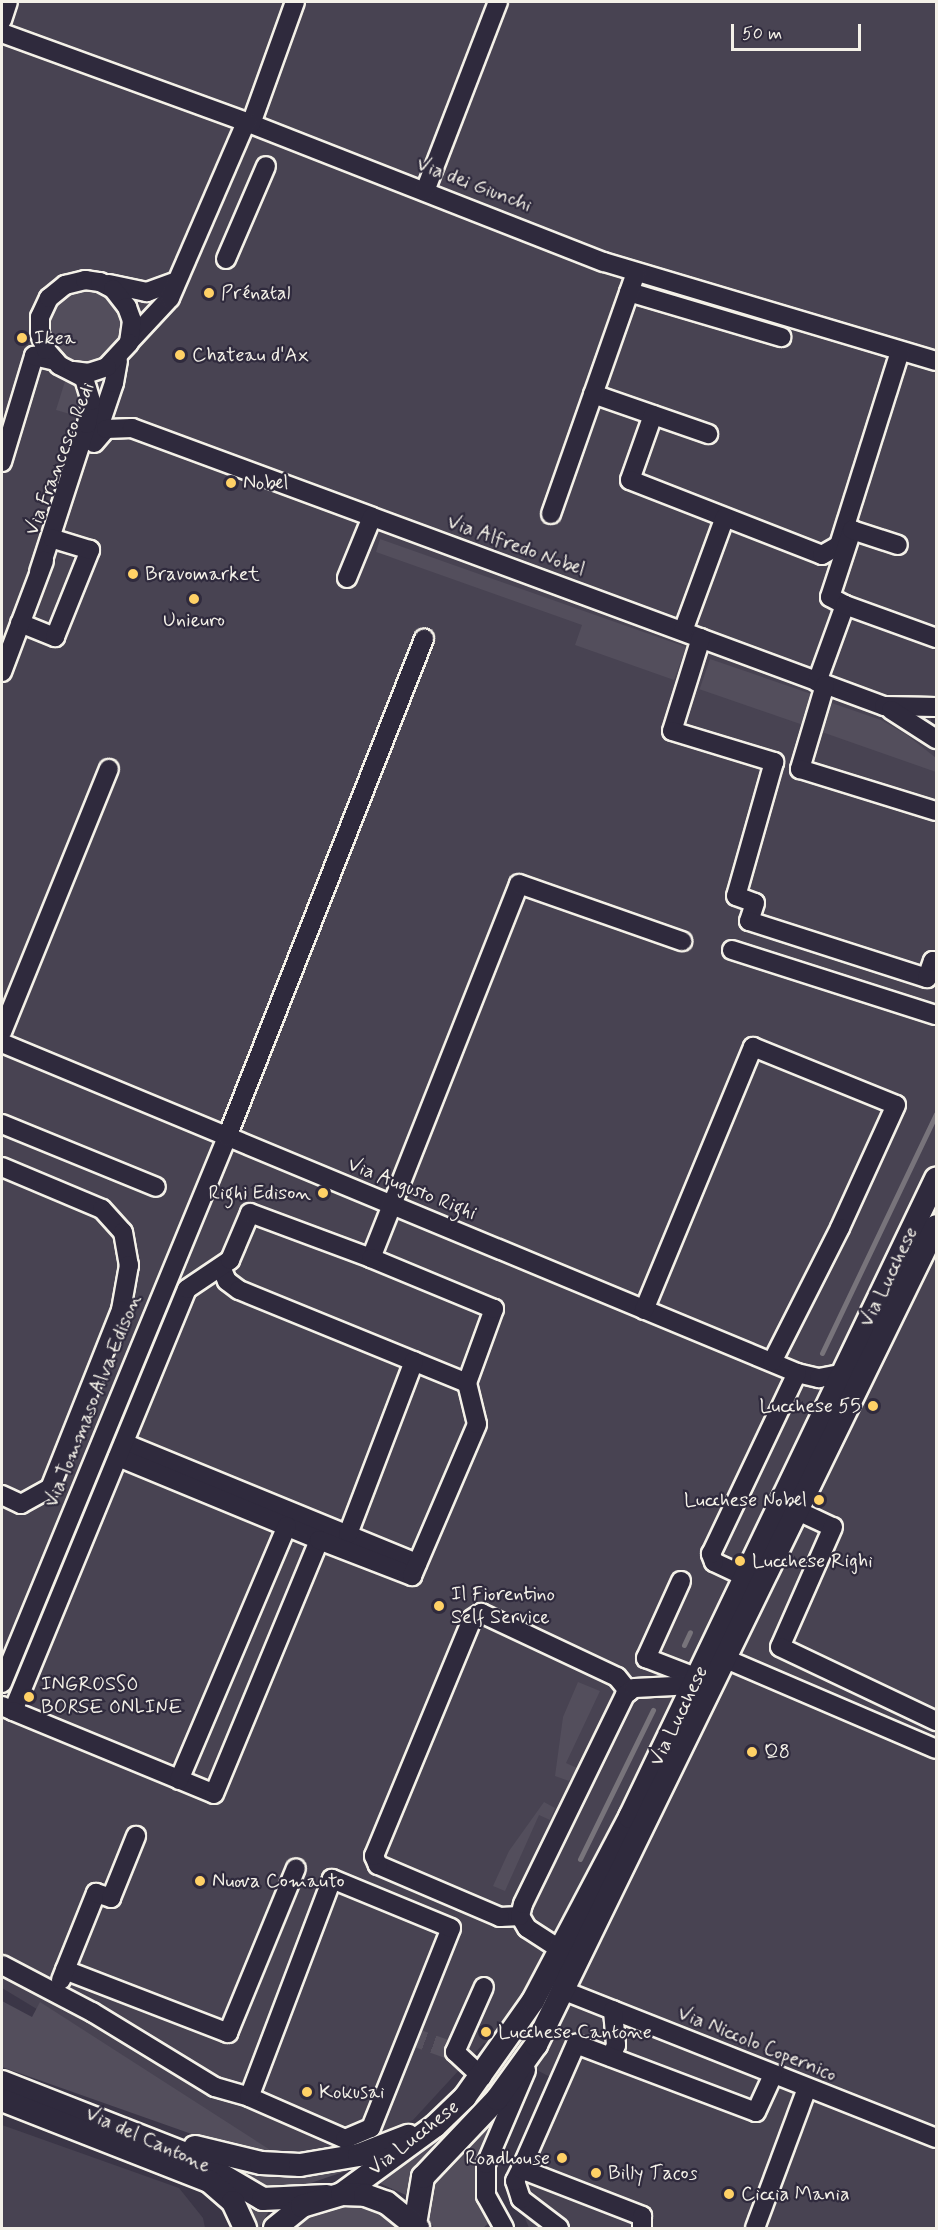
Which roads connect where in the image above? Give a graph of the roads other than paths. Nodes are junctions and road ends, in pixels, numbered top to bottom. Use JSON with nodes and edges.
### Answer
{"nodes":[{"id":1,"x":8,"y":2,"type":"edge"},
{"id":2,"x":295,"y":2,"type":"edge"},
{"id":3,"x":498,"y":2,"type":"edge"},
{"id":4,"x":2,"y":20,"type":"edge"},
{"id":5,"x":2,"y":33,"type":"edge"},
{"id":6,"x":249,"y":123,"type":"junction"},
{"id":7,"x":266,"y":166,"type":"dead end"},
{"id":8,"x":425,"y":191,"type":"junction"},
{"id":9,"x":209,"y":213,"type":"junction"},
{"id":10,"x":240,"y":225,"type":"junction"},
{"id":11,"x":226,"y":259,"type":"dead end"},
{"id":12,"x":636,"y":272,"type":"junction"},
{"id":13,"x":97,"y":282,"type":"junction"},
{"id":14,"x":175,"y":282,"type":"junction"},
{"id":15,"x":629,"y":292,"type":"junction"},
{"id":16,"x":781,"y":337,"type":"dead end"},
{"id":17,"x":128,"y":344,"type":"junction"},
{"id":18,"x":900,"y":351,"type":"junction"},
{"id":19,"x":118,"y":360,"type":"junction"},
{"id":20,"x":55,"y":361,"type":"junction"},
{"id":21,"x":936,"y":361,"type":"edge"},
{"id":22,"x":73,"y":371,"type":"junction"},
{"id":23,"x":114,"y":383,"type":"junction"},
{"id":24,"x":593,"y":394,"type":"junction"},
{"id":25,"x":652,"y":415,"type":"junction"},
{"id":26,"x":132,"y":428,"type":"junction"},
{"id":27,"x":708,"y":434,"type":"dead end"},
{"id":28,"x":94,"y":443,"type":"junction"},
{"id":29,"x":2,"y":462,"type":"edge"},
{"id":30,"x":551,"y":514,"type":"dead end"},
{"id":31,"x":372,"y":517,"type":"junction"},
{"id":32,"x":725,"y":517,"type":"junction"},
{"id":33,"x":53,"y":539,"type":"junction"},
{"id":34,"x":898,"y":545,"type":"dead end"},
{"id":35,"x":39,"y":573,"type":"junction"},
{"id":36,"x":347,"y":578,"type":"dead end"},
{"id":37,"x":844,"y":605,"type":"junction"},
{"id":38,"x":20,"y":622,"type":"junction"},
{"id":39,"x":683,"y":631,"type":"junction"},
{"id":40,"x":701,"y":638,"type":"junction"},
{"id":41,"x":936,"y":638,"type":"edge"},
{"id":42,"x":424,"y":639,"type":"dead end"},
{"id":43,"x":2,"y":672,"type":"edge"},
{"id":44,"x":821,"y":683,"type":"junction"},
{"id":45,"x":884,"y":706,"type":"junction"},
{"id":46,"x":936,"y":707,"type":"edge"},
{"id":47,"x":936,"y":739,"type":"edge"},
{"id":48,"x":110,"y":769,"type":"dead end"},
{"id":49,"x":936,"y":811,"type":"edge"},
{"id":50,"x":682,"y":941,"type":"dead end"},
{"id":51,"x":732,"y":950,"type":"dead end"},
{"id":52,"x":936,"y":962,"type":"edge"},
{"id":53,"x":936,"y":1015,"type":"edge"},
{"id":54,"x":2,"y":1032,"type":"edge"},
{"id":55,"x":2,"y":1043,"type":"edge"},
{"id":56,"x":2,"y":1124,"type":"edge"},
{"id":57,"x":227,"y":1137,"type":"junction"},
{"id":58,"x":2,"y":1167,"type":"edge"},
{"id":59,"x":936,"y":1179,"type":"edge"},
{"id":60,"x":156,"y":1188,"type":"dead end"},
{"id":61,"x":391,"y":1205,"type":"junction"},
{"id":62,"x":936,"y":1226,"type":"edge"},
{"id":63,"x":370,"y":1258,"type":"junction"},
{"id":64,"x":222,"y":1267,"type":"junction"},
{"id":65,"x":644,"y":1310,"type":"junction"},
{"id":66,"x":414,"y":1361,"type":"junction"},
{"id":67,"x":772,"y":1362,"type":"junction"},
{"id":68,"x":844,"y":1373,"type":"junction"},
{"id":69,"x":801,"y":1375,"type":"junction"},
{"id":70,"x":467,"y":1383,"type":"junction"},
{"id":71,"x":826,"y":1409,"type":"junction"},
{"id":72,"x":121,"y":1450,"type":"junction"},
{"id":73,"x":2,"y":1495,"type":"edge"},
{"id":74,"x":798,"y":1511,"type":"junction"},
{"id":75,"x":287,"y":1526,"type":"junction"},
{"id":76,"x":348,"y":1534,"type":"junction"},
{"id":77,"x":319,"y":1540,"type":"junction"},
{"id":78,"x":417,"y":1563,"type":"junction"},
{"id":79,"x":744,"y":1576,"type":"junction"},
{"id":80,"x":681,"y":1581,"type":"dead end"},
{"id":81,"x":726,"y":1659,"type":"junction"},
{"id":82,"x":696,"y":1682,"type":"junction"},
{"id":83,"x":2,"y":1683,"type":"edge"},
{"id":84,"x":629,"y":1692,"type":"junction"},
{"id":85,"x":7,"y":1708,"type":"edge"},
{"id":86,"x":936,"y":1721,"type":"edge"},
{"id":87,"x":936,"y":1749,"type":"edge"},
{"id":88,"x":179,"y":1780,"type":"junction"},
{"id":89,"x":136,"y":1836,"type":"dead end"},
{"id":90,"x":296,"y":1868,"type":"dead end"},
{"id":91,"x":520,"y":1916,"type":"junction"},
{"id":92,"x":561,"y":1950,"type":"junction"},
{"id":93,"x":2,"y":1965,"type":"edge"},
{"id":94,"x":65,"y":1970,"type":"junction"},
{"id":95,"x":484,"y":1987,"type":"dead end"},
{"id":96,"x":562,"y":1990,"type":"junction"},
{"id":97,"x":56,"y":1993,"type":"junction"},
{"id":98,"x":613,"y":2010,"type":"junction"},
{"id":99,"x":536,"y":2045,"type":"junction"},
{"id":100,"x":611,"y":2057,"type":"junction"},
{"id":101,"x":773,"y":2075,"type":"junction"},
{"id":102,"x":482,"y":2077,"type":"junction"},
{"id":103,"x":2,"y":2082,"type":"edge"},
{"id":104,"x":807,"y":2088,"type":"junction"},
{"id":105,"x":249,"y":2097,"type":"junction"},
{"id":106,"x":2,"y":2100,"type":"edge"},
{"id":107,"x":98,"y":2117,"type":"junction"},
{"id":108,"x":435,"y":2126,"type":"junction"},
{"id":109,"x":936,"y":2138,"type":"edge"},
{"id":110,"x":180,"y":2168,"type":"junction"},
{"id":111,"x":520,"y":2169,"type":"junction"},
{"id":112,"x":335,"y":2195,"type":"junction"},
{"id":113,"x":417,"y":2226,"type":"edge"},
{"id":114,"x":234,"y":2229,"type":"edge"},
{"id":115,"x":245,"y":2229,"type":"edge"},
{"id":116,"x":275,"y":2229,"type":"edge"},
{"id":117,"x":504,"y":2229,"type":"edge"},
{"id":118,"x":559,"y":2229,"type":"edge"},
{"id":119,"x":642,"y":2229,"type":"edge"},
{"id":120,"x":754,"y":2229,"type":"edge"}],
"edges":[{"from":1,"to":4,"type":"street"},
{"from":2,"to":6,"type":"street","name":"Via Francesco Redi"},
{"from":3,"to":8,"type":"street"},
{"from":5,"to":6,"type":"street","name":"Via dei Giunchi"},
{"from":6,"to":8,"type":"street","name":"Via dei Giunchi"},
{"from":6,"to":9,"type":"street","name":"Via Francesco Redi"},
{"from":7,"to":10,"type":"street"},
{"from":8,"to":12,"type":"street","name":"Via dei Giunchi"},
{"from":9,"to":10,"type":"street"},
{"from":9,"to":14,"type":"street","name":"Via Francesco Redi"},
{"from":10,"to":11,"type":"street"},
{"from":12,"to":15,"type":"street"},
{"from":12,"to":18,"type":"street","name":"Via dei Giunchi"},
{"from":13,"to":14,"type":"street"},
{"from":13,"to":17,"type":"street","name":"Via Francesco Redi"},
{"from":13,"to":20,"type":"street"},
{"from":14,"to":17,"type":"street","name":"Via Francesco Redi"},
{"from":15,"to":16,"type":"street"},
{"from":15,"to":24,"type":"street"},
{"from":17,"to":19,"type":"street","name":"Via Francesco Redi"},
{"from":18,"to":21,"type":"street","name":"Via dei Giunchi"},
{"from":18,"to":32,"type":"street"},
{"from":19,"to":22,"type":"street","name":"Via Francesco Redi"},
{"from":19,"to":23,"type":"street","name":"Via Francesco Redi"},
{"from":20,"to":22,"type":"street","name":"Via Francesco Redi"},
{"from":20,"to":29,"type":"street"},
{"from":22,"to":35,"type":"street","name":"Via Francesco Redi"},
{"from":23,"to":26,"type":"street"},
{"from":23,"to":28,"type":"street","name":"Via Francesco Redi"},
{"from":24,"to":25,"type":"street"},
{"from":24,"to":30,"type":"street"},
{"from":25,"to":27,"type":"street"},
{"from":25,"to":32,"type":"street"},
{"from":26,"to":28,"type":"street","name":"Via Alfredo Nobel"},
{"from":26,"to":31,"type":"street","name":"Via Alfredo Nobel"},
{"from":28,"to":33,"type":"street","name":"Via Francesco Redi"},
{"from":31,"to":36,"type":"street"},
{"from":31,"to":39,"type":"street","name":"Via Alfredo Nobel"},
{"from":32,"to":39,"type":"street"},
{"from":33,"to":35,"type":"street","name":"Via Francesco Redi"},
{"from":33,"to":38,"type":"street"},
{"from":34,"to":37,"type":"street"},
{"from":35,"to":38,"type":"street","name":"Via Francesco Redi"},
{"from":37,"to":41,"type":"street"},
{"from":37,"to":44,"type":"street"},
{"from":38,"to":43,"type":"street","name":"Via Francesco Redi"},
{"from":39,"to":40,"type":"street","name":"Via Alfredo Nobel"},
{"from":40,"to":44,"type":"street","name":"Via Alfredo Nobel"},
{"from":40,"to":52,"type":"street"},
{"from":42,"to":57,"type":"street","name":"Via Tommaso Alva Edison"},
{"from":44,"to":45,"type":"street","name":"Via Alfredo Nobel"},
{"from":44,"to":49,"type":"street"},
{"from":45,"to":46,"type":"street","name":"Via Alfredo Nobel"},
{"from":45,"to":47,"type":"street","name":"Via Alfredo Nobel"},
{"from":48,"to":54,"type":"street"},
{"from":50,"to":61,"type":"street"},
{"from":51,"to":53,"type":"street"},
{"from":55,"to":57,"type":"street","name":"Via Augusto Righi"},
{"from":56,"to":60,"type":"street"},
{"from":57,"to":61,"type":"street","name":"Via Augusto Righi"},
{"from":57,"to":83,"type":"street","name":"Via Tommaso Alva Edison"},
{"from":58,"to":73,"type":"street"},
{"from":59,"to":68,"type":"main road","name":"Via Lucchese"},
{"from":61,"to":63,"type":"street"},
{"from":61,"to":65,"type":"street","name":"Via Augusto Righi"},
{"from":62,"to":74,"type":"main road","name":"Via Lucchese"},
{"from":63,"to":64,"type":"street"},
{"from":63,"to":70,"type":"street"},
{"from":64,"to":66,"type":"street"},
{"from":64,"to":72,"type":"street"},
{"from":65,"to":67,"type":"street","name":"Via Augusto Righi"},
{"from":65,"to":67,"type":"street"},
{"from":66,"to":70,"type":"street"},
{"from":66,"to":76,"type":"street"},
{"from":67,"to":69,"type":"street","name":"Via Augusto Righi"},
{"from":68,"to":69,"type":"street","name":"Via Augusto Righi"},
{"from":68,"to":71,"type":"main road","name":"Via Lucchese"},
{"from":69,"to":71,"type":"street","name":"Via Augusto Righi"},
{"from":69,"to":79,"type":"street"},
{"from":70,"to":78,"type":"street"},
{"from":71,"to":79,"type":"main road","name":"Via Lucchese"},
{"from":72,"to":75,"type":"street"},
{"from":72,"to":76,"type":"street"},
{"from":72,"to":85,"type":"street"},
{"from":74,"to":81,"type":"main road","name":"Via Lucchese"},
{"from":74,"to":86,"type":"street"},
{"from":75,"to":77,"type":"street"},
{"from":75,"to":88,"type":"street"},
{"from":76,"to":78,"type":"street"},
{"from":77,"to":78,"type":"street"},
{"from":77,"to":88,"type":"street"},
{"from":79,"to":82,"type":"main road","name":"Via Lucchese"},
{"from":80,"to":82,"type":"street"},
{"from":81,"to":87,"type":"street"},
{"from":81,"to":96,"type":"main road","name":"Via Lucchese"},
{"from":82,"to":84,"type":"street"},
{"from":82,"to":92,"type":"main road","name":"Via Lucchese"},
{"from":84,"to":91,"type":"street"},
{"from":84,"to":91,"type":"street"},
{"from":85,"to":88,"type":"street"},
{"from":89,"to":94,"type":"street"},
{"from":90,"to":94,"type":"street"},
{"from":91,"to":92,"type":"street"},
{"from":92,"to":102,"type":"main road","name":"Via Lucchese"},
{"from":93,"to":97,"type":"street"},
{"from":94,"to":97,"type":"street"},
{"from":95,"to":102,"type":"street"},
{"from":96,"to":98,"type":"street","name":"Via Niccolo Copernico"},
{"from":96,"to":99,"type":"main road","name":"Via Lucchese"},
{"from":97,"to":105,"type":"street"},
{"from":98,"to":100,"type":"street"},
{"from":98,"to":101,"type":"street","name":"Via Niccolo Copernico"},
{"from":99,"to":113,"type":"main road","name":"Via Lucchese"},
{"from":99,"to":117,"type":"street"},
{"from":100,"to":101,"type":"street"},
{"from":100,"to":111,"type":"street"},
{"from":101,"to":104,"type":"street","name":"Via Niccolo Copernico"},
{"from":102,"to":108,"type":"main road","name":"Via Lucchese"},
{"from":103,"to":107,"type":"main road","name":"Via del Cantone"},
{"from":104,"to":109,"type":"street","name":"Via Niccolo Copernico"},
{"from":104,"to":120,"type":"street"},
{"from":105,"to":105,"type":"street"},
{"from":106,"to":110,"type":"main road","name":"Via del Cantone"},
{"from":107,"to":108,"type":"main road"},
{"from":107,"to":112,"type":"main road","name":"Via del Cantone"},
{"from":108,"to":112,"type":"main road","name":"Via Lucchese"},
{"from":110,"to":114,"type":"main road"},
{"from":110,"to":115,"type":"main road","name":"Via del Cantone"},
{"from":111,"to":118,"type":"street"},
{"from":111,"to":119,"type":"street"},
{"from":112,"to":113,"type":"main road","name":"Via Lucchese"},
{"from":112,"to":116,"type":"main road","name":"Via Lucchese"}]}
